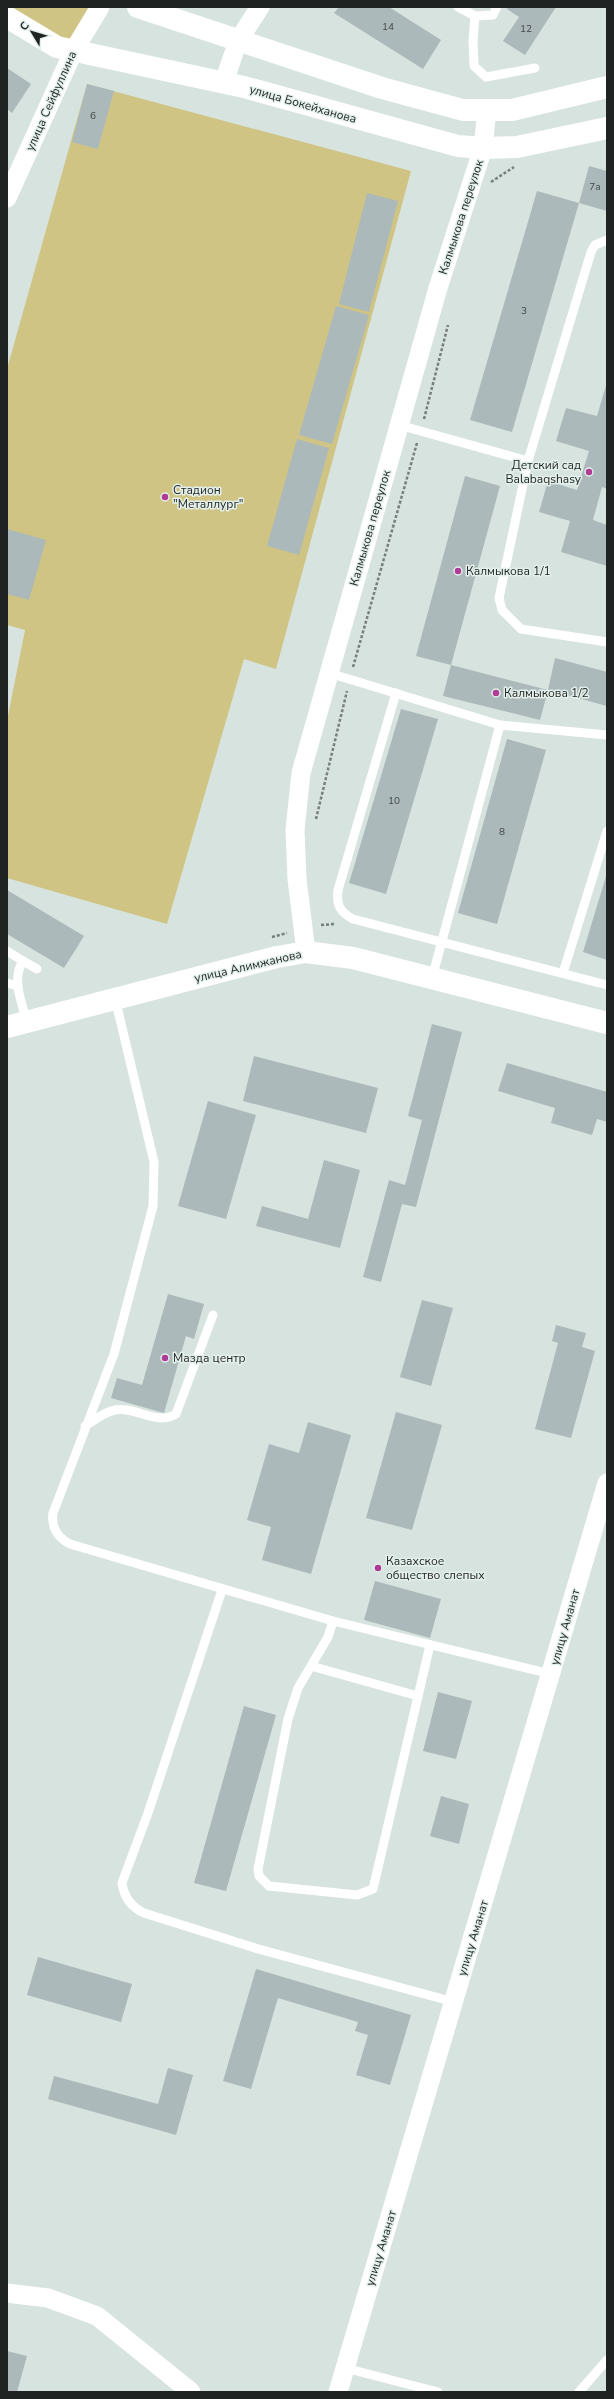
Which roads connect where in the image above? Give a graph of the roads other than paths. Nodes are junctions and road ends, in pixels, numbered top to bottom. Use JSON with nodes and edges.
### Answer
{"nodes":[{"id":1,"x":100,"y":7,"type":"edge"},
{"id":2,"x":138,"y":7,"type":"edge"},
{"id":3,"x":260,"y":7,"type":"edge"},
{"id":4,"x":458,"y":7,"type":"edge"},
{"id":5,"x":498,"y":7,"type":"edge"},
{"id":6,"x":475,"y":16,"type":"junction"},
{"id":7,"x":7,"y":17,"type":"edge"},
{"id":8,"x":238,"y":41,"type":"junction"},
{"id":9,"x":74,"y":50,"type":"junction"},
{"id":10,"x":535,"y":68,"type":"dead end"},
{"id":11,"x":224,"y":82,"type":"junction"},
{"id":12,"x":607,"y":87,"type":"edge"},
{"id":13,"x":487,"y":110,"type":"junction"},
{"id":14,"x":607,"y":128,"type":"edge"},
{"id":15,"x":483,"y":148,"type":"junction"},
{"id":16,"x":7,"y":198,"type":"edge"},
{"id":17,"x":607,"y":240,"type":"edge"},
{"id":18,"x":399,"y":425,"type":"junction"},
{"id":19,"x":528,"y":461,"type":"junction"},
{"id":20,"x":607,"y":642,"type":"edge"},
{"id":21,"x":329,"y":673,"type":"junction"},
{"id":22,"x":396,"y":693,"type":"junction"},
{"id":23,"x":500,"y":724,"type":"junction"},
{"id":24,"x":607,"y":735,"type":"edge"},
{"id":25,"x":607,"y":831,"type":"edge"},
{"id":26,"x":442,"y":941,"type":"junction"},
{"id":27,"x":7,"y":951,"type":"edge"},
{"id":28,"x":306,"y":952,"type":"junction"},
{"id":29,"x":23,"y":961,"type":"junction"},
{"id":30,"x":36,"y":969,"type":"dead end"},
{"id":31,"x":563,"y":973,"type":"junction"},
{"id":32,"x":432,"y":979,"type":"junction"},
{"id":33,"x":7,"y":983,"type":"edge"},
{"id":34,"x":607,"y":985,"type":"edge"},
{"id":35,"x":18,"y":986,"type":"junction"},
{"id":36,"x":115,"y":998,"type":"junction"},
{"id":37,"x":607,"y":1023,"type":"edge"},
{"id":38,"x":17,"y":1024,"type":"edge"},
{"id":39,"x":214,"y":1315,"type":"dead end"},
{"id":40,"x":85,"y":1426,"type":"junction"},
{"id":41,"x":607,"y":1483,"type":"edge"},
{"id":42,"x":222,"y":1590,"type":"junction"},
{"id":43,"x":333,"y":1621,"type":"junction"},
{"id":44,"x":430,"y":1645,"type":"junction"},
{"id":45,"x":311,"y":1666,"type":"junction"},
{"id":46,"x":551,"y":1674,"type":"junction"},
{"id":47,"x":418,"y":1696,"type":"junction"},
{"id":48,"x":454,"y":2002,"type":"junction"},
{"id":49,"x":7,"y":2293,"type":"edge"},
{"id":50,"x":607,"y":2360,"type":"edge"},
{"id":51,"x":345,"y":2368,"type":"junction"},
{"id":52,"x":190,"y":2392,"type":"edge"},
{"id":53,"x":338,"y":2392,"type":"edge"},
{"id":54,"x":438,"y":2392,"type":"edge"},
{"id":55,"x":579,"y":2392,"type":"edge"}],
"edges":[{"from":1,"to":9,"type":"street","name":"улица Сейфуллина"},
{"from":2,"to":8,"type":"street"},
{"from":3,"to":8,"type":"street"},
{"from":4,"to":6,"type":"lane"},
{"from":5,"to":6,"type":"lane"},
{"from":6,"to":10,"type":"lane"},
{"from":7,"to":9,"type":"street","name":"улица Бокейханова"},
{"from":8,"to":11,"type":"street"},
{"from":8,"to":13,"type":"street"},
{"from":9,"to":11,"type":"street","name":"улица Бокейханова"},
{"from":9,"to":16,"type":"street","name":"улица Сейфуллина"},
{"from":11,"to":15,"type":"street","name":"улица Бокейханова"},
{"from":12,"to":13,"type":"street"},
{"from":13,"to":15,"type":"street","name":"Калмыкова переулок"},
{"from":14,"to":15,"type":"street","name":"улица Бокейханова"},
{"from":15,"to":18,"type":"street","name":"Калмыкова переулок"},
{"from":17,"to":19,"type":"lane"},
{"from":18,"to":19,"type":"lane"},
{"from":18,"to":21,"type":"street","name":"Калмыкова переулок"},
{"from":19,"to":20,"type":"lane"},
{"from":21,"to":22,"type":"lane"},
{"from":21,"to":28,"type":"street","name":"Калмыкова переулок"},
{"from":22,"to":23,"type":"lane"},
{"from":22,"to":26,"type":"lane"},
{"from":23,"to":24,"type":"lane"},
{"from":23,"to":26,"type":"lane"},
{"from":25,"to":31,"type":"lane"},
{"from":26,"to":31,"type":"lane"},
{"from":26,"to":32,"type":"lane"},
{"from":27,"to":29,"type":"lane"},
{"from":28,"to":32,"type":"street","name":"улица Алимжанова"},
{"from":28,"to":36,"type":"street","name":"улица Алимжанова"},
{"from":29,"to":30,"type":"lane"},
{"from":29,"to":35,"type":"lane"},
{"from":31,"to":34,"type":"lane"},
{"from":32,"to":37,"type":"street","name":"улица Алимжанова"},
{"from":33,"to":35,"type":"lane"},
{"from":35,"to":38,"type":"lane"},
{"from":36,"to":38,"type":"street","name":"улица Алимжанова"},
{"from":36,"to":40,"type":"lane"},
{"from":39,"to":40,"type":"lane"},
{"from":40,"to":42,"type":"lane"},
{"from":41,"to":46,"type":"street","name":"улицу Аманат"},
{"from":42,"to":43,"type":"lane"},
{"from":42,"to":48,"type":"lane"},
{"from":43,"to":44,"type":"lane"},
{"from":43,"to":45,"type":"lane"},
{"from":44,"to":46,"type":"lane"},
{"from":44,"to":47,"type":"lane"},
{"from":45,"to":47,"type":"lane"},
{"from":45,"to":47,"type":"lane"},
{"from":46,"to":48,"type":"street","name":"улицу Аманат"},
{"from":48,"to":51,"type":"street","name":"улицу Аманат"},
{"from":49,"to":52,"type":"street"},
{"from":50,"to":55,"type":"lane"},
{"from":51,"to":53,"type":"street","name":"улицу Аманат"},
{"from":51,"to":54,"type":"lane"}]}
